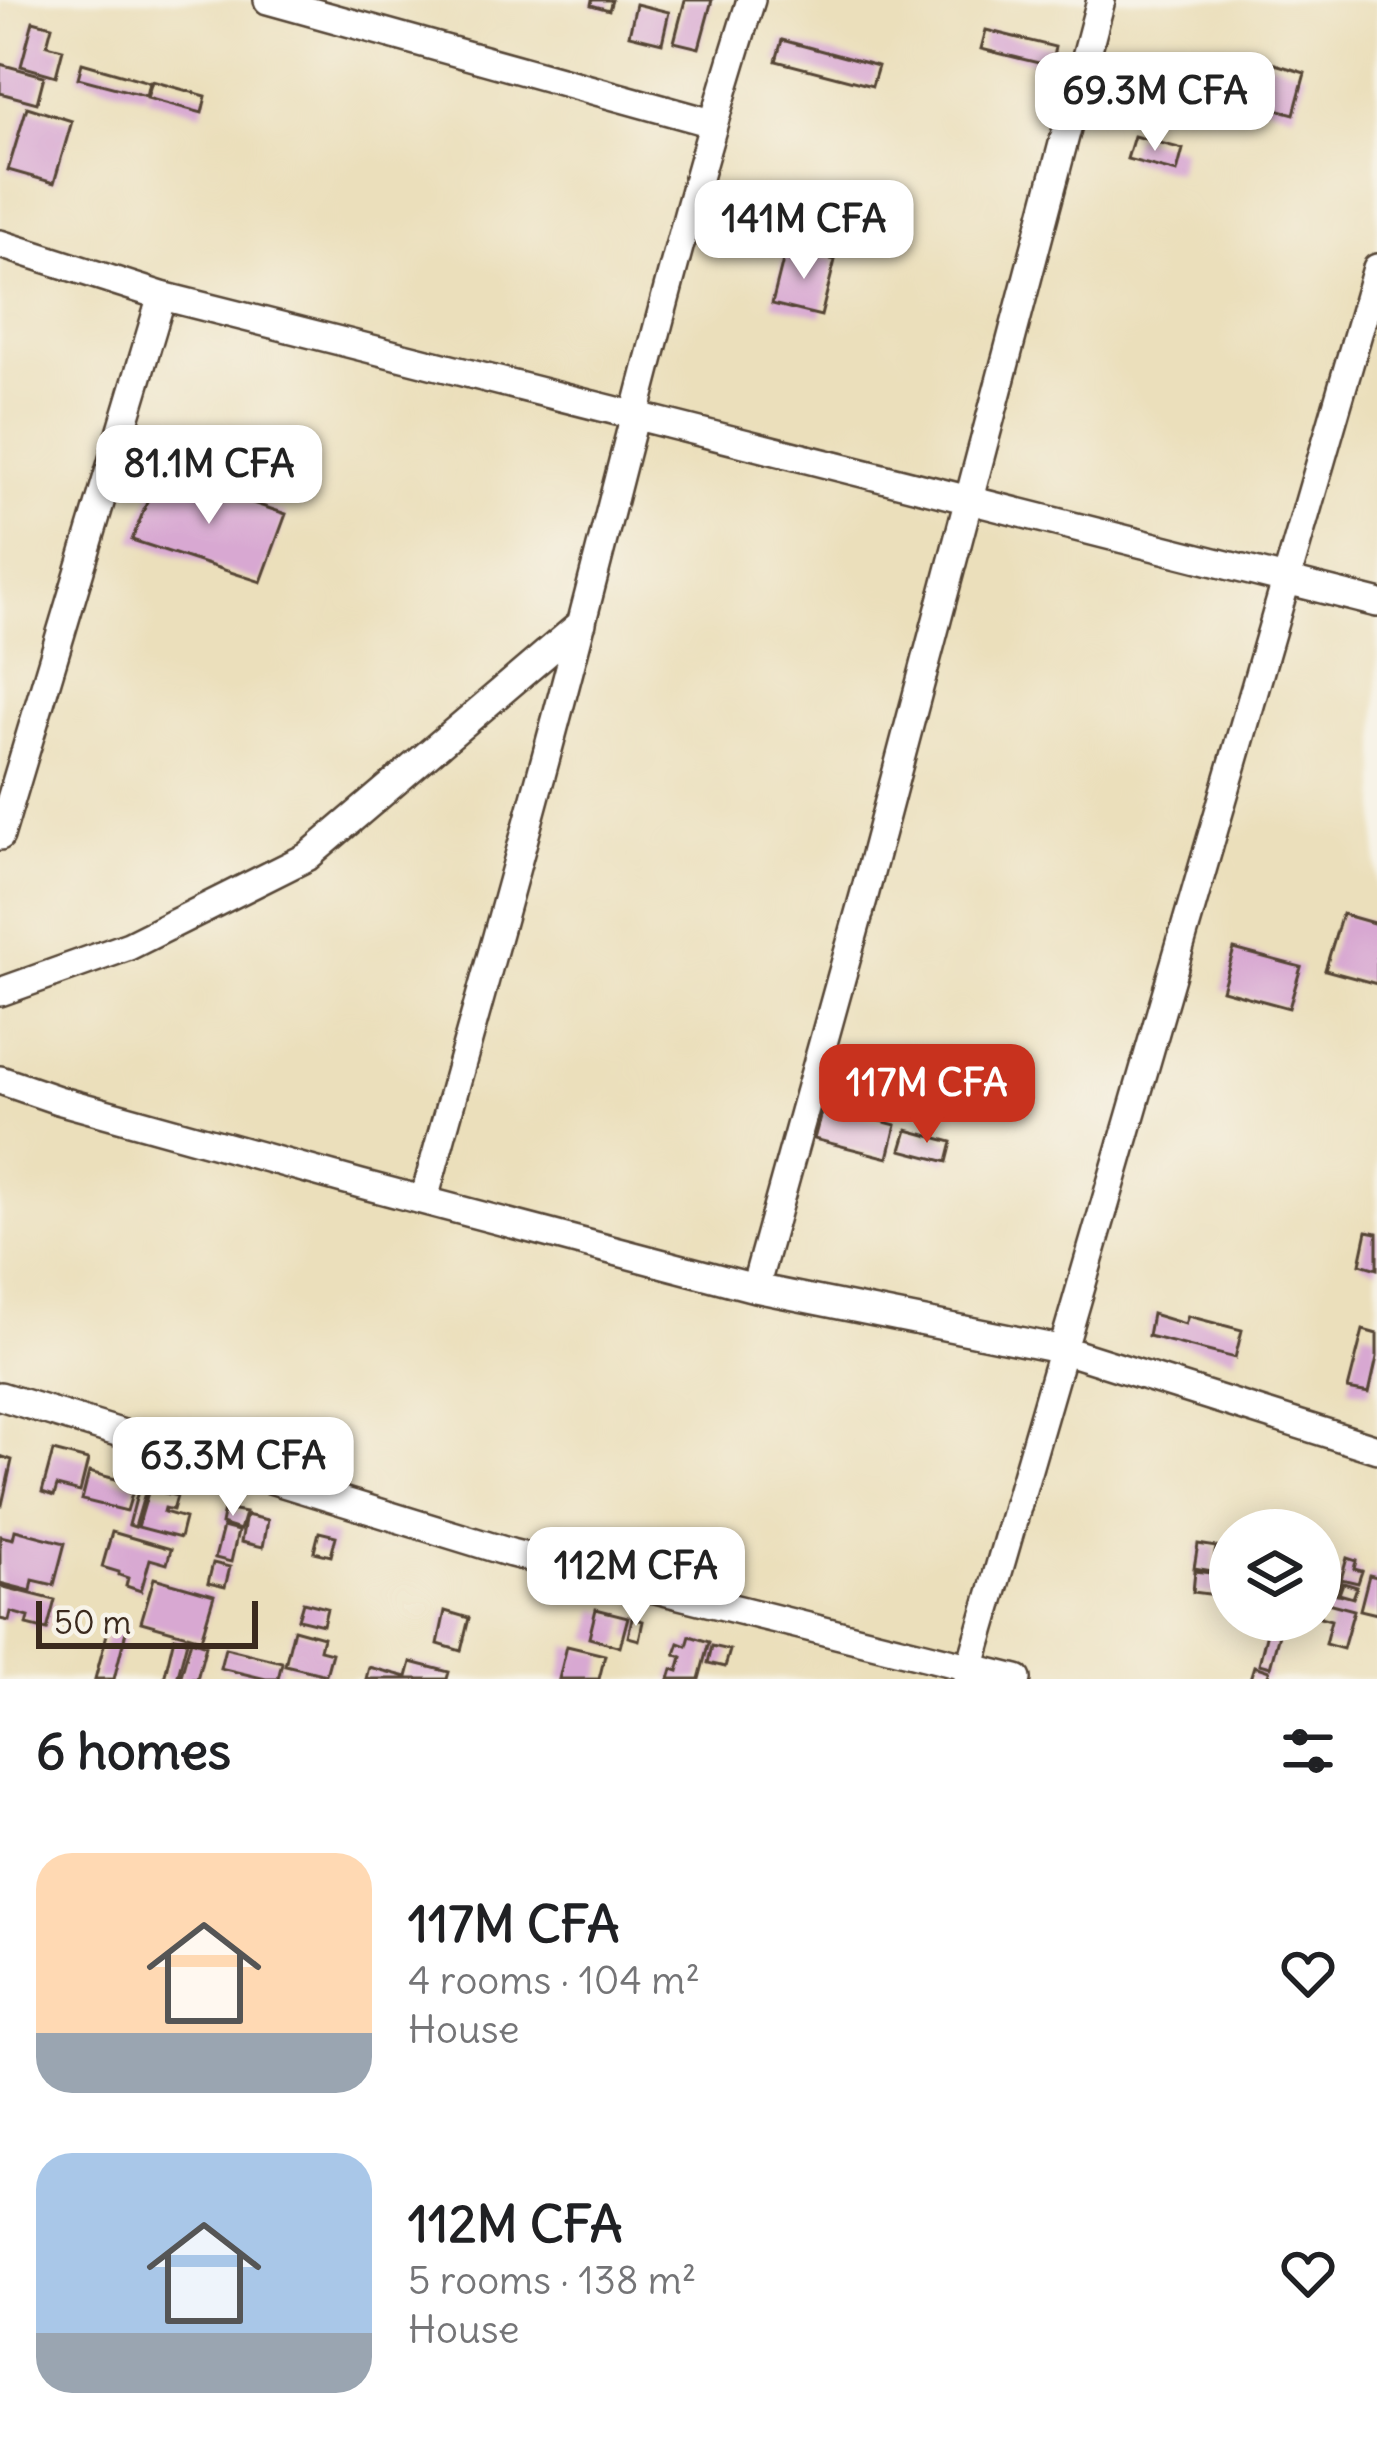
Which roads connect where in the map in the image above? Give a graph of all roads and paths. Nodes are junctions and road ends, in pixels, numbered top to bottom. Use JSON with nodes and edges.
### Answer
{"nodes":[{"id":1,"x":268,"y":0,"type":"edge"},
{"id":2,"x":751,"y":0,"type":"edge"},
{"id":3,"x":1101,"y":0,"type":"edge"},
{"id":4,"x":712,"y":123,"type":"junction"},
{"id":5,"x":0,"y":244,"type":"edge"},
{"id":6,"x":1377,"y":268,"type":"edge"},
{"id":7,"x":162,"y":296,"type":"junction"},
{"id":8,"x":634,"y":414,"type":"junction"},
{"id":9,"x":969,"y":502,"type":"junction"},
{"id":10,"x":1286,"y":581,"type":"junction"},
{"id":11,"x":1377,"y":603,"type":"edge"},
{"id":12,"x":582,"y":623,"type":"junction"},
{"id":13,"x":0,"y":836,"type":"edge"},
{"id":14,"x":0,"y":992,"type":"edge"},
{"id":15,"x":0,"y":1080,"type":"edge"},
{"id":16,"x":424,"y":1199,"type":"junction"},
{"id":17,"x":755,"y":1288,"type":"junction"},
{"id":18,"x":1064,"y":1350,"type":"junction"},
{"id":19,"x":0,"y":1396,"type":"edge"},
{"id":20,"x":1376,"y":1446,"type":"edge"},
{"id":21,"x":969,"y":1673,"type":"edge"},
{"id":22,"x":1017,"y":1679,"type":"edge"}],
"edges":[{"from":1,"to":4,"type":"street"},
{"from":2,"to":4,"type":"street"},
{"from":3,"to":9,"type":"street"},
{"from":4,"to":8,"type":"street"},
{"from":5,"to":7,"type":"street"},
{"from":6,"to":10,"type":"street"},
{"from":7,"to":8,"type":"street"},
{"from":7,"to":13,"type":"street"},
{"from":8,"to":9,"type":"street"},
{"from":8,"to":12,"type":"street"},
{"from":9,"to":10,"type":"street"},
{"from":9,"to":17,"type":"street"},
{"from":10,"to":11,"type":"street"},
{"from":10,"to":18,"type":"street"},
{"from":12,"to":14,"type":"street"},
{"from":12,"to":16,"type":"street"},
{"from":15,"to":16,"type":"street"},
{"from":16,"to":17,"type":"street"},
{"from":17,"to":18,"type":"street"},
{"from":18,"to":20,"type":"street"},
{"from":18,"to":21,"type":"street"},
{"from":19,"to":21,"type":"street"},
{"from":21,"to":22,"type":"street"}]}
